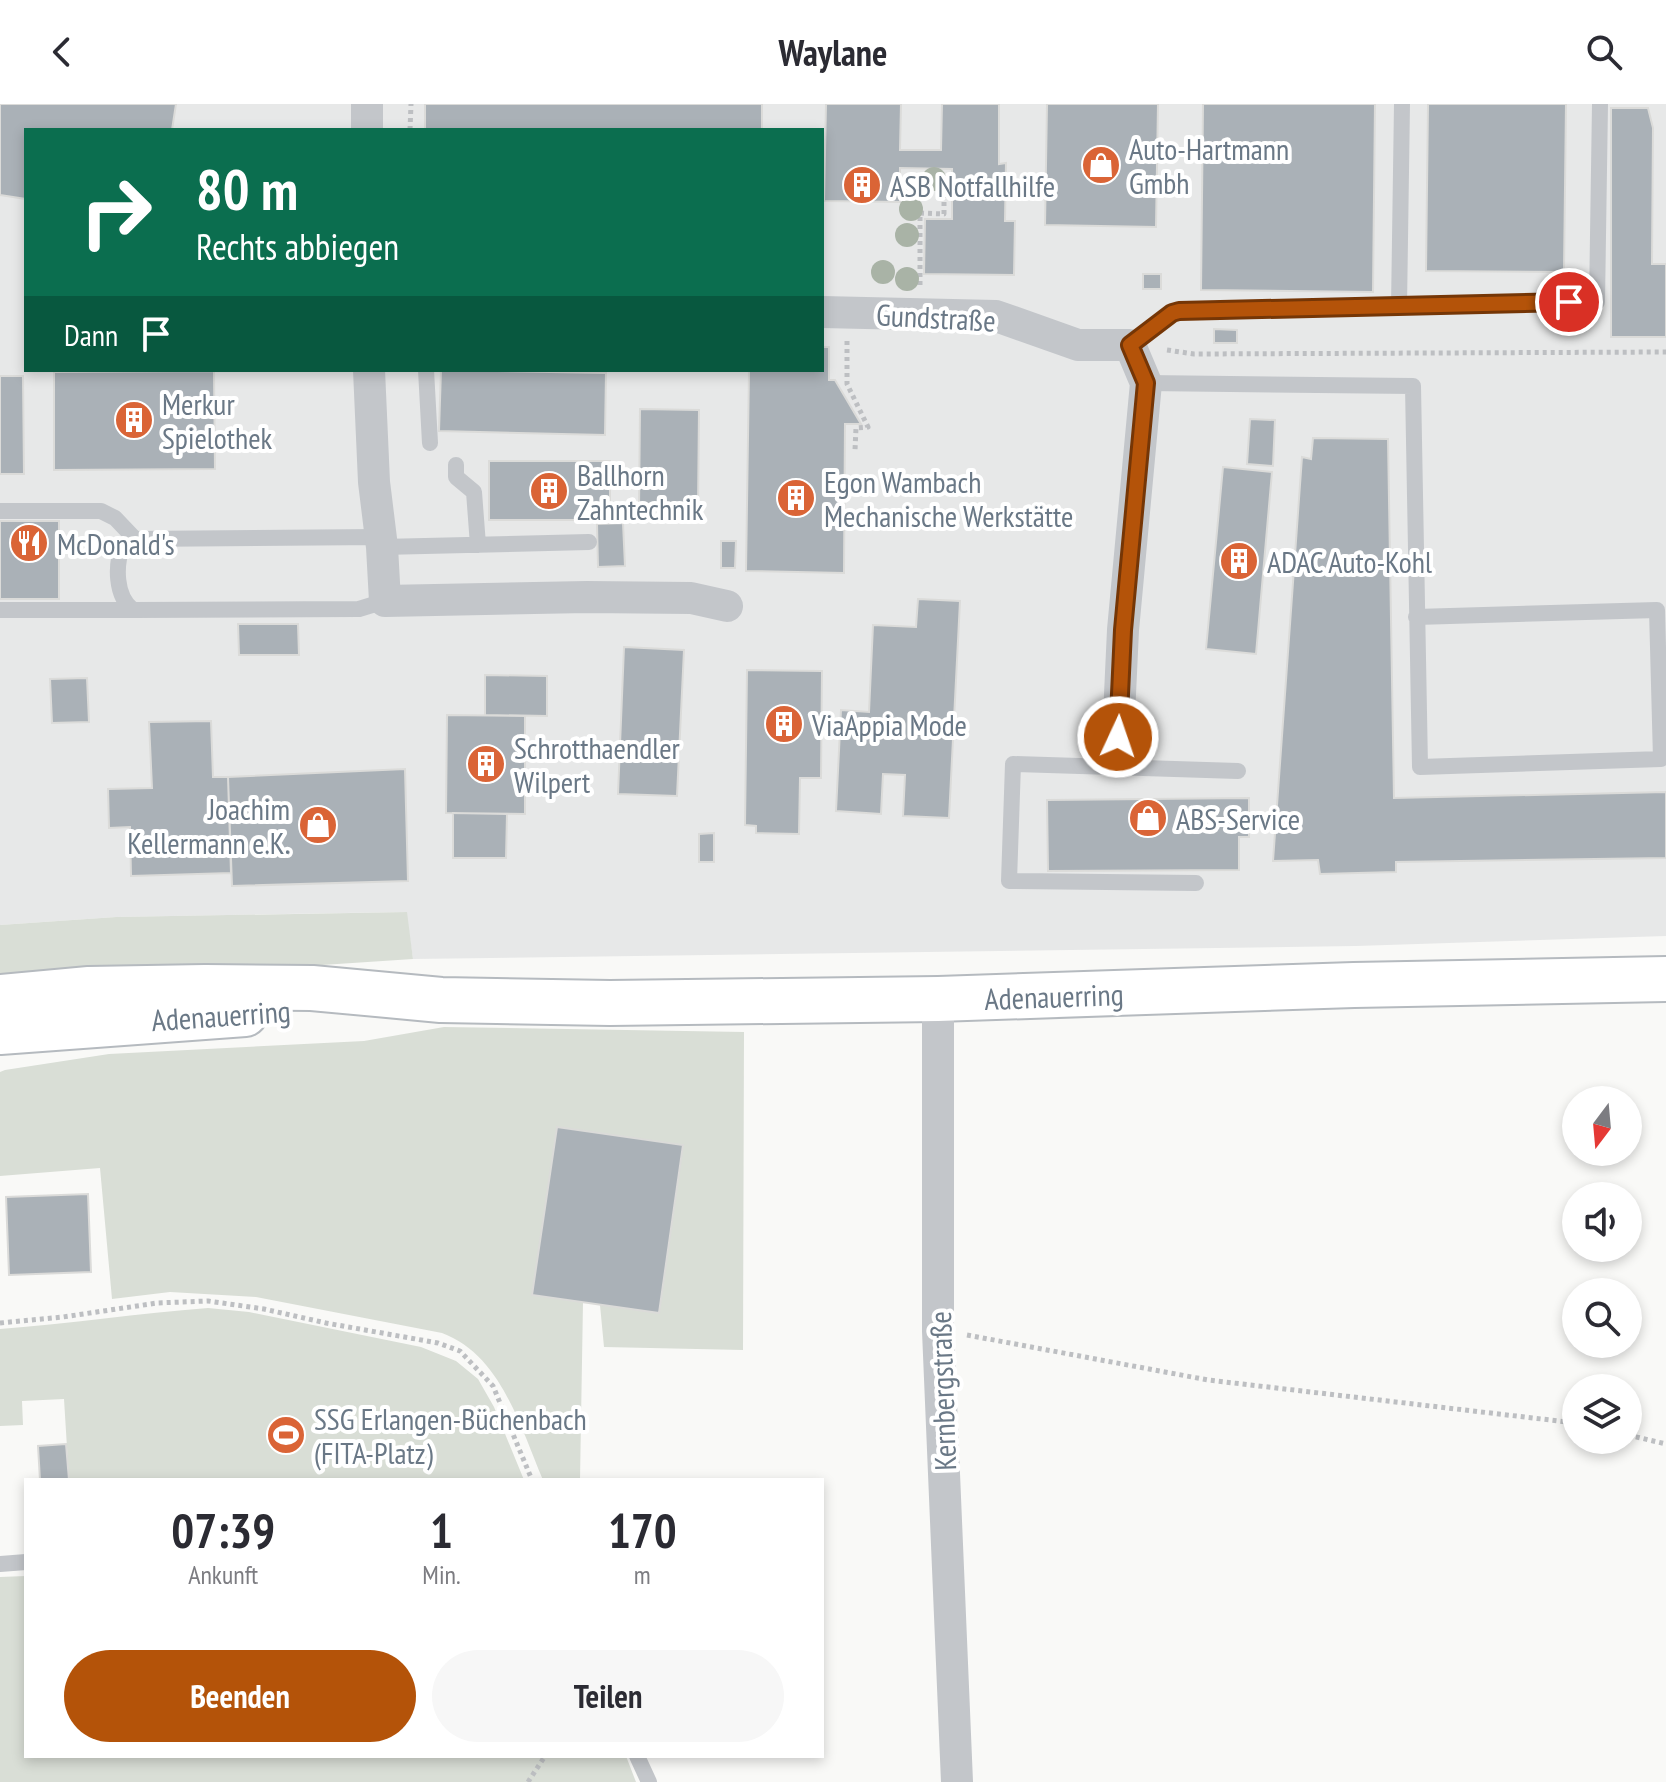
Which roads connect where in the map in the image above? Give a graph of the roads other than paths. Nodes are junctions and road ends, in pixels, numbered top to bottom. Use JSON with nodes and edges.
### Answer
{"nodes":[{"id":1,"x":367,"y":104,"type":"edge"},
{"id":2,"x":1402,"y":104,"type":"edge"},
{"id":3,"x":1600,"y":104,"type":"edge"},
{"id":4,"x":367,"y":128,"type":"edge"},
{"id":5,"x":1399,"y":307,"type":"junction"},
{"id":6,"x":835,"y":312,"type":"edge"},
{"id":7,"x":1130,"y":345,"type":"junction"},
{"id":8,"x":369,"y":372,"type":"edge"},
{"id":9,"x":426,"y":372,"type":"edge"},
{"id":10,"x":1146,"y":383,"type":"junction"},
{"id":11,"x":430,"y":443,"type":"dead end"},
{"id":12,"x":456,"y":465,"type":"dead end"},
{"id":13,"x":0,"y":511,"type":"edge"},
{"id":14,"x":135,"y":539,"type":"junction"},
{"id":15,"x":381,"y":542,"type":"junction"},
{"id":16,"x":589,"y":542,"type":"dead end"},
{"id":17,"x":478,"y":545,"type":"junction"},
{"id":18,"x":385,"y":601,"type":"junction"},
{"id":19,"x":727,"y":606,"type":"dead end"},
{"id":20,"x":0,"y":610,"type":"edge"},
{"id":21,"x":133,"y":610,"type":"junction"},
{"id":22,"x":1416,"y":617,"type":"junction"},
{"id":23,"x":1117,"y":752,"type":"junction"},
{"id":24,"x":1238,"y":771,"type":"dead end"},
{"id":25,"x":1196,"y":883,"type":"dead end"},
{"id":26,"x":1666,"y":979,"type":"edge"},
{"id":27,"x":0,"y":997,"type":"edge"},
{"id":28,"x":938,"y":999,"type":"junction"},
{"id":29,"x":441,"y":1000,"type":"junction"},
{"id":30,"x":0,"y":1032,"type":"edge"},
{"id":31,"x":24,"y":1562,"type":"edge"},
{"id":32,"x":0,"y":1564,"type":"edge"},
{"id":33,"x":638,"y":1758,"type":"edge"},
{"id":34,"x":649,"y":1782,"type":"edge"},
{"id":35,"x":957,"y":1782,"type":"edge"}],
"edges":[{"from":1,"to":4,"type":"street"},
{"from":2,"to":5,"type":"lane"},
{"from":3,"to":5,"type":"lane"},
{"from":5,"to":7,"type":"lane"},
{"from":6,"to":7,"type":"street","name":"Gundstraße"},
{"from":7,"to":10,"type":"street"},
{"from":8,"to":15,"type":"street"},
{"from":9,"to":11,"type":"lane"},
{"from":10,"to":22,"type":"lane"},
{"from":10,"to":23,"type":"street"},
{"from":12,"to":17,"type":"lane"},
{"from":13,"to":14,"type":"lane"},
{"from":14,"to":15,"type":"lane"},
{"from":14,"to":21,"type":"lane"},
{"from":15,"to":17,"type":"lane"},
{"from":15,"to":18,"type":"street"},
{"from":16,"to":17,"type":"lane"},
{"from":18,"to":19,"type":"street"},
{"from":18,"to":21,"type":"lane"},
{"from":20,"to":21,"type":"lane"},
{"from":22,"to":22,"type":"lane"},
{"from":23,"to":24,"type":"lane"},
{"from":23,"to":25,"type":"lane"},
{"from":26,"to":28,"type":"main road","name":"Adenauerring"},
{"from":27,"to":29,"type":"main road","name":"Adenauerring"},
{"from":28,"to":29,"type":"main road","name":"Adenauerring"},
{"from":28,"to":35,"type":"street","name":"Kernbergstraße"},
{"from":29,"to":30,"type":"main road","name":"Adenauerring"},
{"from":31,"to":32,"type":"lane"},
{"from":33,"to":34,"type":"lane"}]}
